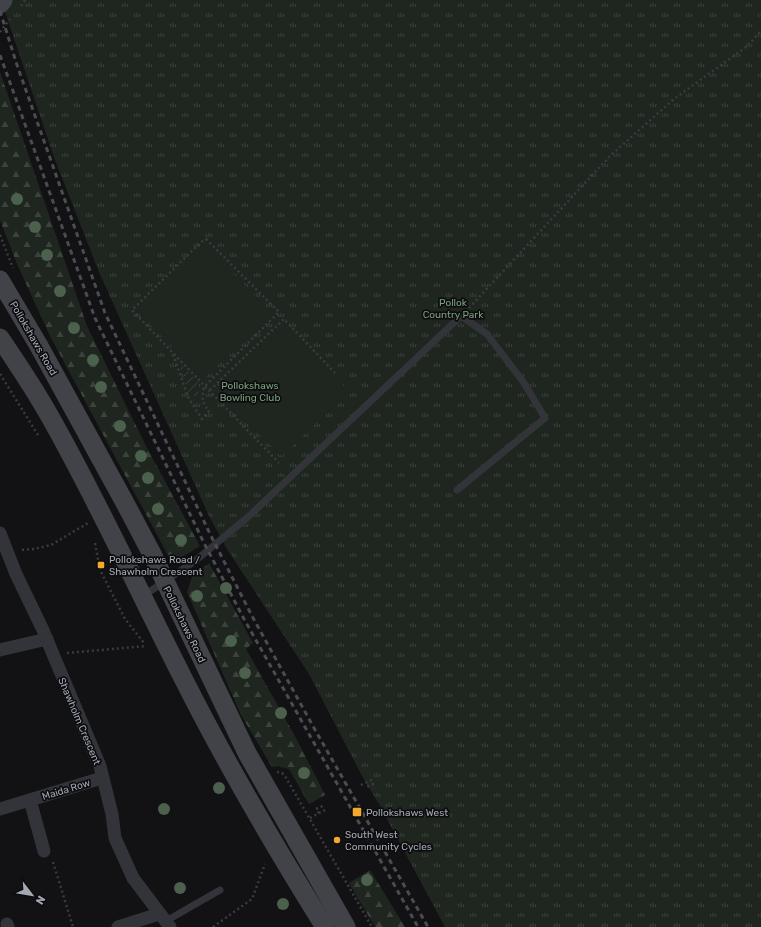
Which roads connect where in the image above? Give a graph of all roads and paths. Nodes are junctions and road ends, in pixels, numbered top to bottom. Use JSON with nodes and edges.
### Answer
{"nodes":[{"id":1,"x":3,"y":0,"type":"edge"},
{"id":2,"x":0,"y":4,"type":"edge"},
{"id":3,"x":761,"y":31,"type":"edge"},
{"id":4,"x":0,"y":280,"type":"edge"},
{"id":5,"x":461,"y":316,"type":"junction"},
{"id":6,"x":0,"y":338,"type":"edge"},
{"id":7,"x":172,"y":352,"type":"junction"},
{"id":8,"x":335,"y":372,"type":"dead end"},
{"id":9,"x":204,"y":387,"type":"junction"},
{"id":10,"x":210,"y":390,"type":"junction"},
{"id":11,"x":279,"y":463,"type":"dead end"},
{"id":12,"x":457,"y":490,"type":"dead end"},
{"id":13,"x":90,"y":521,"type":"dead end"},
{"id":14,"x":0,"y":533,"type":"edge"},
{"id":15,"x":7,"y":552,"type":"junction"},
{"id":16,"x":165,"y":583,"type":"junction"},
{"id":17,"x":142,"y":596,"type":"junction"},
{"id":18,"x":46,"y":639,"type":"junction"},
{"id":19,"x":146,"y":646,"type":"dead end"},
{"id":20,"x":0,"y":650,"type":"edge"},
{"id":21,"x":53,"y":654,"type":"junction"},
{"id":22,"x":261,"y":775,"type":"junction"},
{"id":23,"x":102,"y":778,"type":"junction"},
{"id":24,"x":361,"y":785,"type":"dead end"},
{"id":25,"x":365,"y":788,"type":"dead end"},
{"id":26,"x":30,"y":800,"type":"junction"},
{"id":27,"x":324,"y":805,"type":"dead end"},
{"id":28,"x":0,"y":809,"type":"edge"},
{"id":29,"x":327,"y":809,"type":"dead end"},
{"id":30,"x":319,"y":813,"type":"junction"},
{"id":31,"x":310,"y":818,"type":"junction"},
{"id":32,"x":44,"y":850,"type":"joint"},
{"id":33,"x":267,"y":860,"type":"dead end"},
{"id":34,"x":220,"y":890,"type":"dead end"},
{"id":35,"x":165,"y":921,"type":"edge"},
{"id":36,"x":73,"y":927,"type":"edge"},
{"id":37,"x":118,"y":927,"type":"edge"},
{"id":38,"x":213,"y":927,"type":"edge"},
{"id":39,"x":325,"y":927,"type":"edge"},
{"id":40,"x":346,"y":927,"type":"edge"},
{"id":41,"x":372,"y":927,"type":"edge"}],
"edges":[{"from":1,"to":2,"type":"main road"},
{"from":3,"to":5,"type":"path"},
{"from":4,"to":16,"type":"main road","name":"Pollokshaws Road"},
{"from":5,"to":12,"type":"lane"},
{"from":5,"to":16,"type":"lane"},
{"from":6,"to":17,"type":"main road"},
{"from":7,"to":9,"type":"path"},
{"from":7,"to":9,"type":"path"},
{"from":7,"to":9,"type":"path"},
{"from":8,"to":10,"type":"path"},
{"from":9,"to":10,"type":"path"},
{"from":10,"to":11,"type":"path"},
{"from":13,"to":15,"type":"path"},
{"from":14,"to":15,"type":"street","name":"Shawholm Crescent"},
{"from":15,"to":18,"type":"street","name":"Shawholm Crescent"},
{"from":16,"to":17,"type":"lane"},
{"from":16,"to":22,"type":"main road","name":"Pollokshaws Road"},
{"from":17,"to":39,"type":"main road"},
{"from":18,"to":20,"type":"street"},
{"from":18,"to":21,"type":"street","name":"Shawholm Crescent"},
{"from":19,"to":21,"type":"path"},
{"from":21,"to":23,"type":"street","name":"Shawholm Crescent"},
{"from":22,"to":31,"type":"path"},
{"from":22,"to":40,"type":"main road","name":"Pollokshaws Road"},
{"from":23,"to":26,"type":"street","name":"Maida Row"},
{"from":23,"to":35,"type":"street","name":"Shawholm Crescent"},
{"from":24,"to":25,"type":"path"},
{"from":26,"to":28,"type":"street","name":"Maida Row"},
{"from":26,"to":32,"type":"street","name":"Maida Row"},
{"from":27,"to":30,"type":"path"},
{"from":29,"to":30,"type":"path"},
{"from":30,"to":31,"type":"path"},
{"from":31,"to":41,"type":"path"},
{"from":32,"to":36,"type":"path"},
{"from":33,"to":38,"type":"path"},
{"from":34,"to":35,"type":"lane"},
{"from":35,"to":37,"type":"street"}]}
